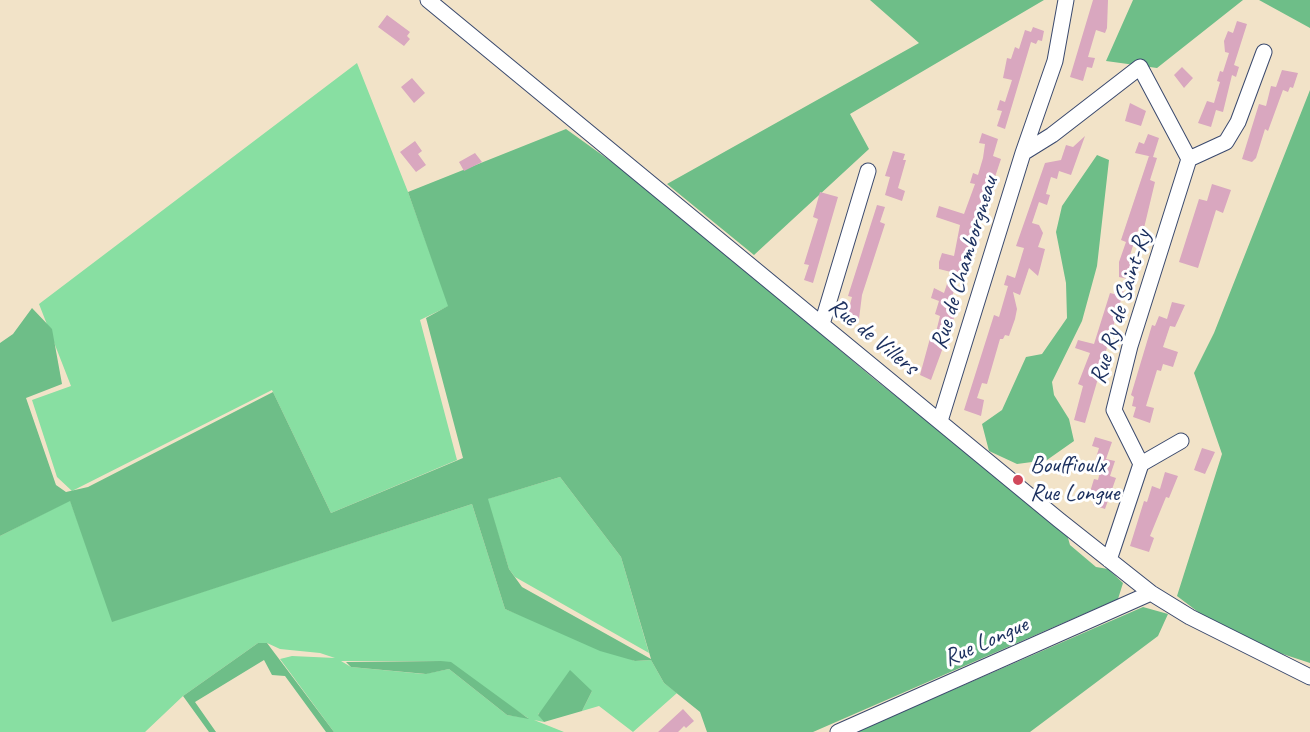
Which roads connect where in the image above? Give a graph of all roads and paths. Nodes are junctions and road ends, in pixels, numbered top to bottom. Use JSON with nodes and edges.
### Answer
{"nodes":[{"id":1,"x":428,"y":0,"type":"edge"},
{"id":2,"x":1066,"y":0,"type":"edge"},
{"id":3,"x":1264,"y":52,"type":"dead end"},
{"id":4,"x":1023,"y":153,"type":"junction"},
{"id":5,"x":1189,"y":159,"type":"junction"},
{"id":6,"x":868,"y":171,"type":"dead end"},
{"id":7,"x":822,"y":324,"type":"junction"},
{"id":8,"x":940,"y":421,"type":"junction"},
{"id":9,"x":1181,"y":441,"type":"dead end"},
{"id":10,"x":1140,"y":464,"type":"junction"},
{"id":11,"x":1108,"y":560,"type":"junction"},
{"id":12,"x":1151,"y":593,"type":"junction"},
{"id":13,"x":1310,"y":677,"type":"edge"},
{"id":14,"x":838,"y":732,"type":"edge"}],
"edges":[{"from":1,"to":7,"type":"street","name":"Rue de Villers"},
{"from":2,"to":4,"type":"street","name":"Rue de Chamborgneau"},
{"from":3,"to":5,"type":"street"},
{"from":4,"to":5,"type":"street","name":"Rue de Chamborgneau"},
{"from":4,"to":8,"type":"street","name":"Rue de Chamborgneau"},
{"from":5,"to":10,"type":"street","name":"Rue Ry de Saint-Ry"},
{"from":6,"to":7,"type":"street"},
{"from":7,"to":8,"type":"street","name":"Rue de Villers"},
{"from":8,"to":11,"type":"street","name":"Rue de Villers"},
{"from":9,"to":10,"type":"street"},
{"from":10,"to":11,"type":"street"},
{"from":11,"to":12,"type":"street","name":"Rue de Villers"},
{"from":12,"to":13,"type":"street","name":"Rue de Villers"},
{"from":12,"to":14,"type":"street","name":"Rue Longue"}]}
